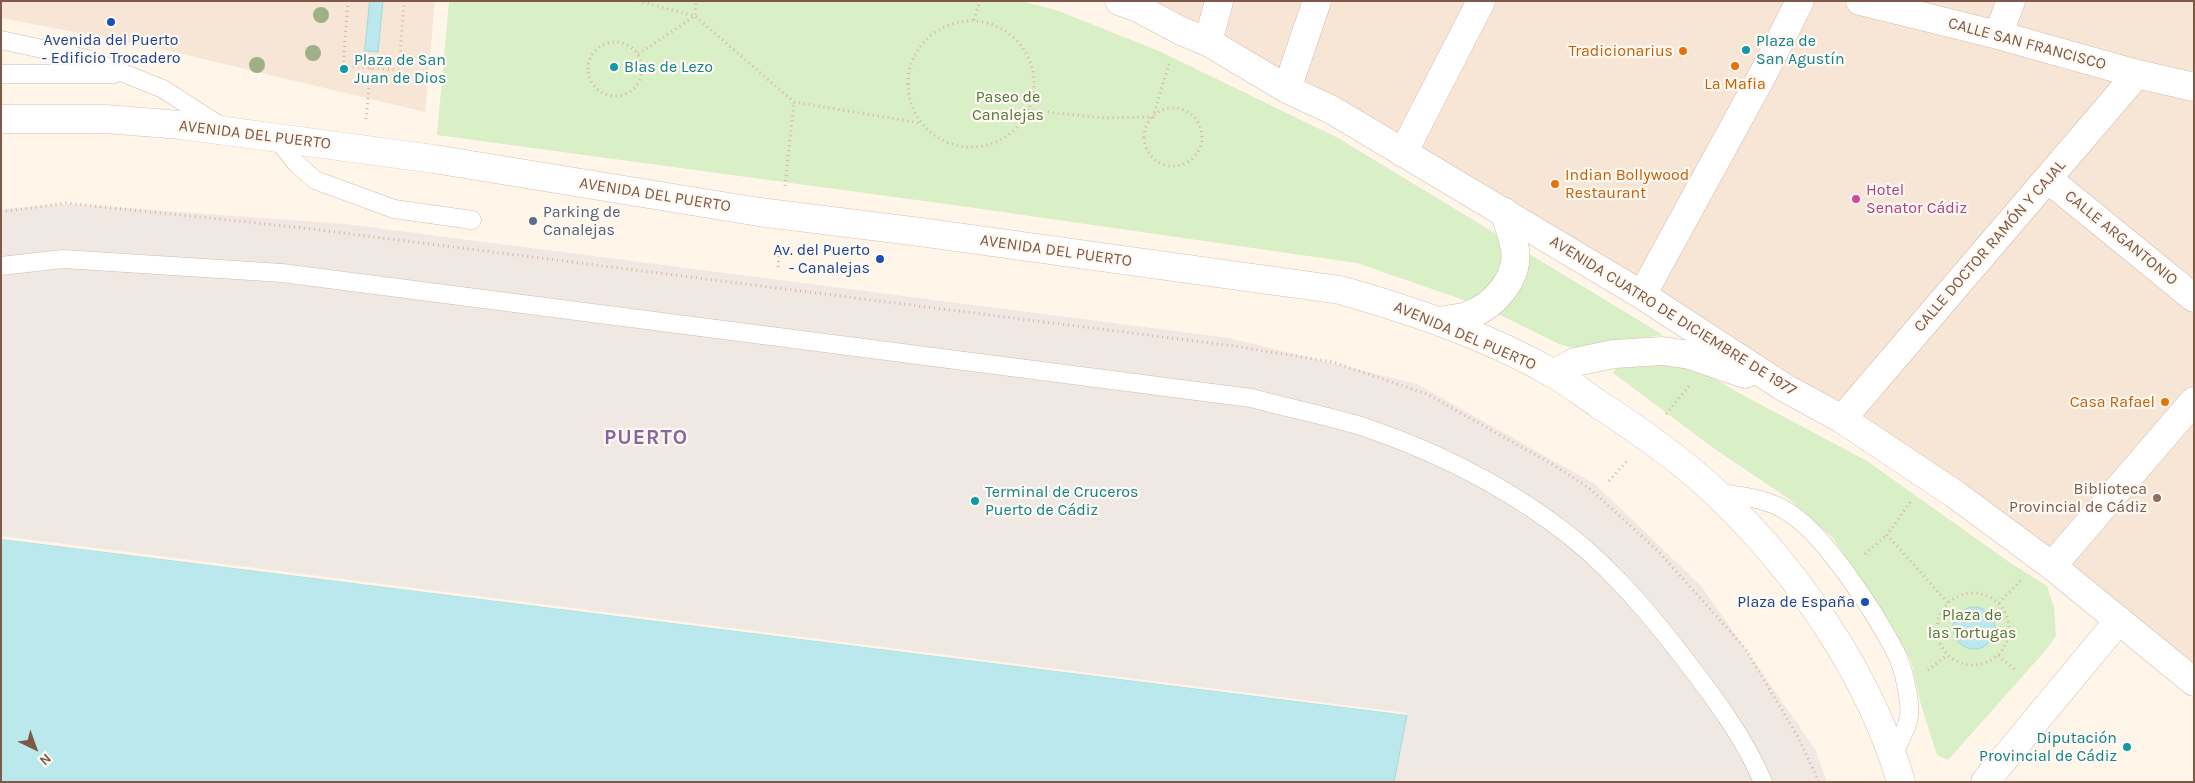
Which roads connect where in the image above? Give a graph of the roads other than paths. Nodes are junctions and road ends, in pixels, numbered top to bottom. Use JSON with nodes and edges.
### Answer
{"nodes":[{"id":1,"x":1219,"y":1,"type":"edge"},
{"id":2,"x":1317,"y":1,"type":"edge"},
{"id":3,"x":1482,"y":1,"type":"edge"},
{"id":4,"x":1800,"y":1,"type":"edge"},
{"id":5,"x":1860,"y":1,"type":"edge"},
{"id":6,"x":2011,"y":1,"type":"edge"},
{"id":7,"x":1131,"y":3,"type":"edge"},
{"id":8,"x":1998,"y":36,"type":"junction"},
{"id":9,"x":1,"y":40,"type":"edge"},
{"id":10,"x":1208,"y":42,"type":"junction"},
{"id":11,"x":1,"y":74,"type":"edge"},
{"id":12,"x":125,"y":74,"type":"junction"},
{"id":13,"x":2137,"y":74,"type":"junction"},
{"id":14,"x":2194,"y":87,"type":"edge"},
{"id":15,"x":1287,"y":89,"type":"junction"},
{"id":16,"x":1,"y":119,"type":"edge"},
{"id":17,"x":230,"y":132,"type":"junction"},
{"id":18,"x":276,"y":138,"type":"junction"},
{"id":19,"x":1403,"y":153,"type":"junction"},
{"id":20,"x":2048,"y":179,"type":"junction"},
{"id":21,"x":1505,"y":212,"type":"junction"},
{"id":22,"x":472,"y":220,"type":"dead end"},
{"id":23,"x":1,"y":266,"type":"edge"},
{"id":24,"x":1642,"y":296,"type":"junction"},
{"id":25,"x":2194,"y":298,"type":"edge"},
{"id":26,"x":1439,"y":321,"type":"junction"},
{"id":27,"x":1554,"y":374,"type":"junction"},
{"id":28,"x":1785,"y":388,"type":"junction"},
{"id":29,"x":2194,"y":401,"type":"edge"},
{"id":30,"x":1842,"y":419,"type":"junction"},
{"id":31,"x":1714,"y":492,"type":"junction"},
{"id":32,"x":2052,"y":566,"type":"junction"},
{"id":33,"x":2119,"y":620,"type":"junction"},
{"id":34,"x":2194,"y":682,"type":"edge"},
{"id":35,"x":1893,"y":755,"type":"junction"},
{"id":36,"x":1763,"y":782,"type":"edge"},
{"id":37,"x":1901,"y":782,"type":"edge"},
{"id":38,"x":1985,"y":782,"type":"edge"}],
"edges":[{"from":1,"to":10,"type":"street"},
{"from":2,"to":15,"type":"street"},
{"from":3,"to":19,"type":"street"},
{"from":4,"to":24,"type":"street"},
{"from":5,"to":8,"type":"street","name":"CALLE SAN FRANCISCO"},
{"from":6,"to":8,"type":"street"},
{"from":7,"to":10,"type":"street","name":"AVENIDA CUATRO DE DICIEMBRE DE 1977"},
{"from":8,"to":13,"type":"street","name":"CALLE SAN FRANCISCO"},
{"from":9,"to":12,"type":"lane"},
{"from":10,"to":15,"type":"street","name":"AVENIDA CUATRO DE DICIEMBRE DE 1977"},
{"from":11,"to":12,"type":"lane"},
{"from":12,"to":17,"type":"lane"},
{"from":13,"to":14,"type":"street","name":"CALLE SAN FRANCISCO"},
{"from":13,"to":20,"type":"street","name":"CALLE DOCTOR RAMÓN Y CAJAL"},
{"from":15,"to":19,"type":"street","name":"AVENIDA CUATRO DE DICIEMBRE DE 1977"},
{"from":16,"to":17,"type":"street","name":"AVENIDA DEL PUERTO"},
{"from":17,"to":18,"type":"street","name":"AVENIDA DEL PUERTO"},
{"from":18,"to":22,"type":"lane"},
{"from":18,"to":26,"type":"street","name":"AVENIDA DEL PUERTO"},
{"from":19,"to":21,"type":"street","name":"AVENIDA CUATRO DE DICIEMBRE DE 1977"},
{"from":20,"to":25,"type":"street","name":"CALLE ARGANTONIO"},
{"from":20,"to":30,"type":"street","name":"CALLE DOCTOR RAMÓN Y CAJAL"},
{"from":21,"to":24,"type":"street","name":"AVENIDA CUATRO DE DICIEMBRE DE 1977"},
{"from":21,"to":26,"type":"street"},
{"from":23,"to":36,"type":"lane"},
{"from":24,"to":28,"type":"street","name":"AVENIDA CUATRO DE DICIEMBRE DE 1977"},
{"from":26,"to":27,"type":"street","name":"AVENIDA DEL PUERTO"},
{"from":27,"to":28,"type":"street"},
{"from":27,"to":31,"type":"street","name":"AVENIDA DEL PUERTO"},
{"from":28,"to":30,"type":"street","name":"AVENIDA CUATRO DE DICIEMBRE DE 1977"},
{"from":29,"to":32,"type":"street"},
{"from":30,"to":32,"type":"street","name":"AVENIDA CUATRO DE DICIEMBRE DE 1977"},
{"from":31,"to":35,"type":"street","name":"AVENIDA DEL PUERTO"},
{"from":31,"to":35,"type":"lane"},
{"from":32,"to":33,"type":"street","name":"AVENIDA CUATRO DE DICIEMBRE DE 1977"},
{"from":33,"to":34,"type":"street","name":"AVENIDA CUATRO DE DICIEMBRE DE 1977"},
{"from":33,"to":38,"type":"street"},
{"from":35,"to":37,"type":"street","name":"AVENIDA DEL PUERTO"}]}
